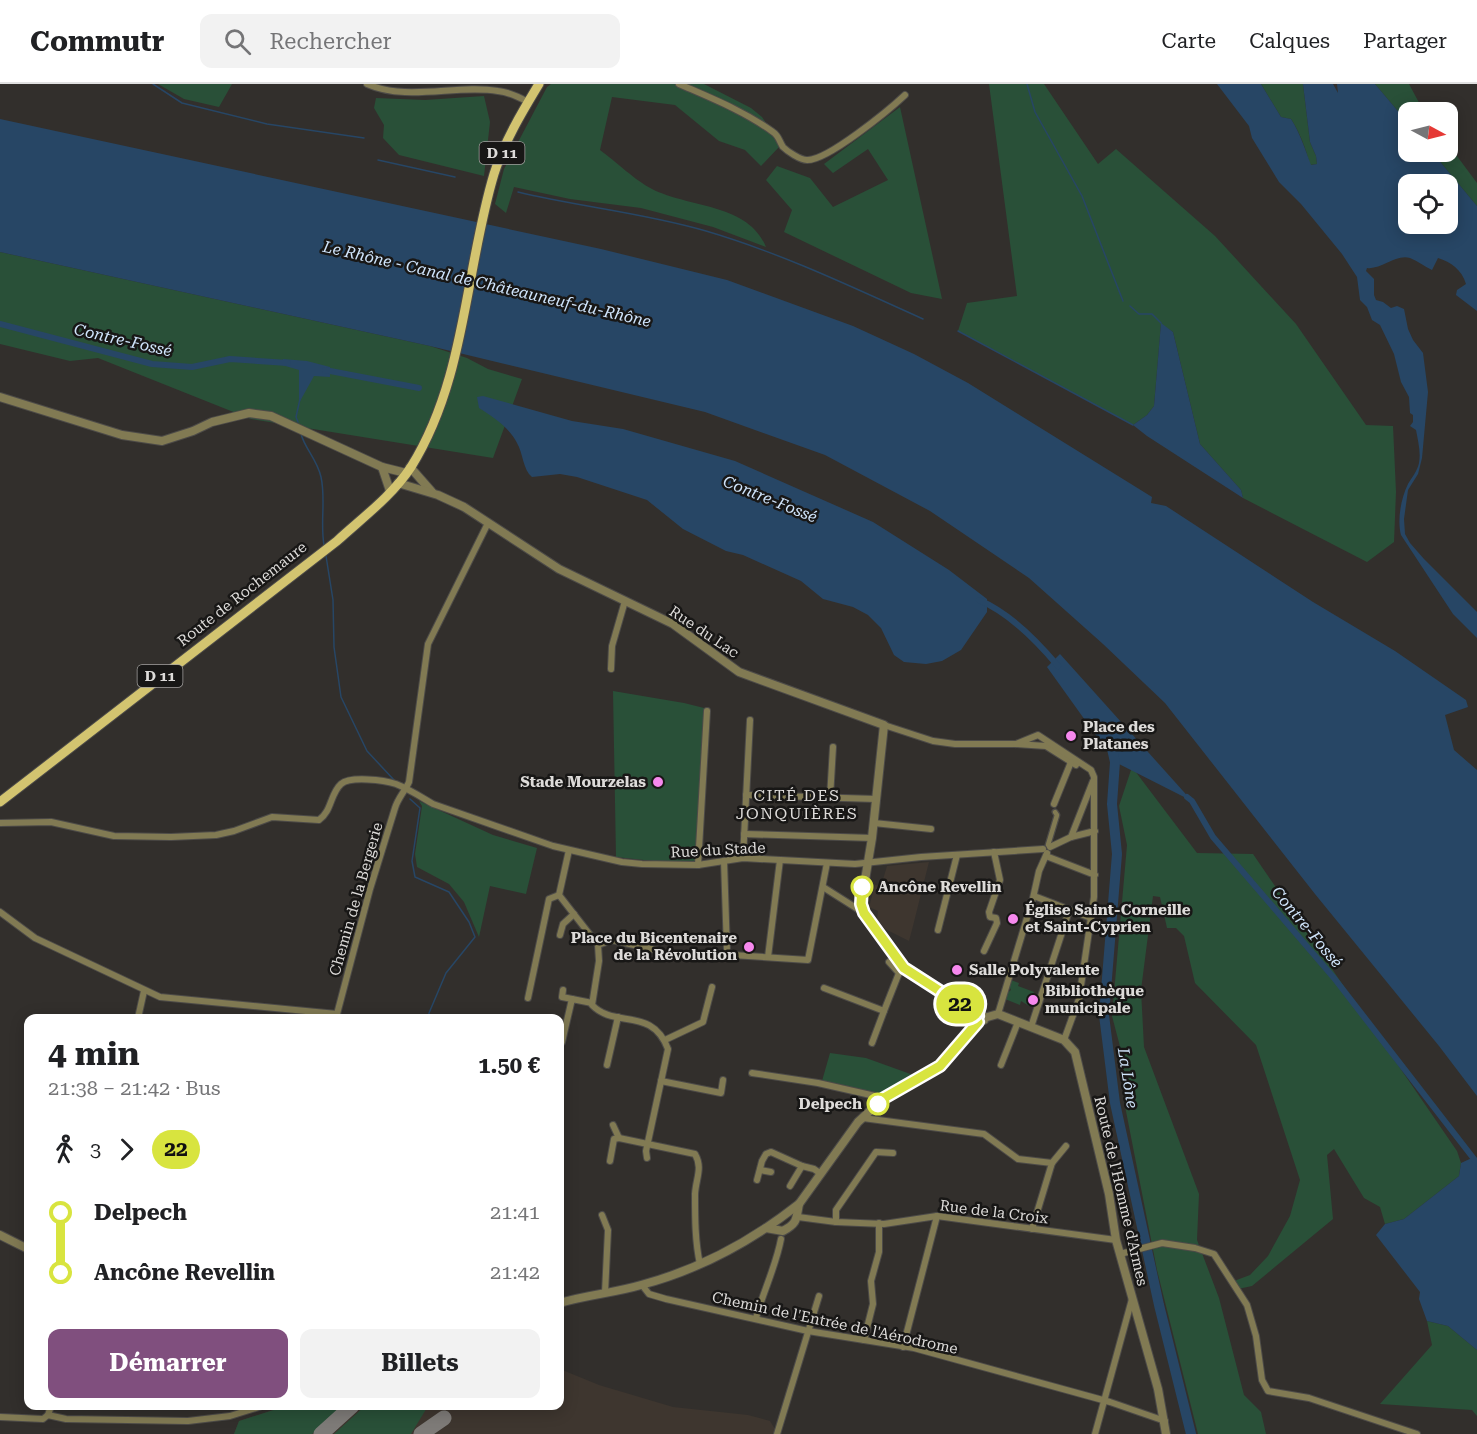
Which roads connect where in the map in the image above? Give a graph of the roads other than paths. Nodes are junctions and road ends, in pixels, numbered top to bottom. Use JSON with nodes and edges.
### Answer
{"nodes":[{"id":1,"x":539,"y":84,"type":"edge"},
{"id":2,"x":679,"y":84,"type":"edge"},
{"id":3,"x":370,"y":85,"type":"edge"},
{"id":4,"x":905,"y":95,"type":"dead end"},
{"id":5,"x":528,"y":102,"type":"junction"},
{"id":6,"x":0,"y":397,"type":"edge"},
{"id":7,"x":382,"y":467,"type":"junction"},
{"id":8,"x":408,"y":470,"type":"junction"},
{"id":9,"x":398,"y":483,"type":"junction"},
{"id":10,"x":390,"y":491,"type":"junction"},
{"id":11,"x":433,"y":494,"type":"junction"},
{"id":12,"x":488,"y":523,"type":"junction"},
{"id":13,"x":625,"y":601,"type":"junction"},
{"id":14,"x":611,"y":669,"type":"dead end"},
{"id":15,"x":707,"y":711,"type":"dead end"},
{"id":16,"x":750,"y":720,"type":"dead end"},
{"id":17,"x":884,"y":725,"type":"junction"},
{"id":18,"x":1016,"y":744,"type":"junction"},
{"id":19,"x":833,"y":747,"type":"dead end"},
{"id":20,"x":1071,"y":762,"type":"junction"},
{"id":21,"x":1094,"y":777,"type":"junction"},
{"id":22,"x":406,"y":790,"type":"junction"},
{"id":23,"x":746,"y":795,"type":"junction"},
{"id":24,"x":830,"y":798,"type":"junction"},
{"id":25,"x":876,"y":800,"type":"junction"},
{"id":26,"x":0,"y":802,"type":"edge"},
{"id":27,"x":1054,"y":808,"type":"joint"},
{"id":28,"x":0,"y":823,"type":"edge"},
{"id":29,"x":874,"y":823,"type":"junction"},
{"id":30,"x":932,"y":829,"type":"dead end"},
{"id":31,"x":1095,"y":831,"type":"junction"},
{"id":32,"x":744,"y":834,"type":"junction"},
{"id":33,"x":1071,"y":837,"type":"junction"},
{"id":34,"x":872,"y":838,"type":"junction"},
{"id":35,"x":569,"y":850,"type":"junction"},
{"id":36,"x":1047,"y":850,"type":"junction"},
{"id":37,"x":994,"y":852,"type":"junction"},
{"id":38,"x":957,"y":855,"type":"junction"},
{"id":39,"x":743,"y":858,"type":"junction"},
{"id":40,"x":780,"y":860,"type":"junction"},
{"id":41,"x":724,"y":861,"type":"junction"},
{"id":42,"x":827,"y":863,"type":"junction"},
{"id":43,"x":868,"y":863,"type":"junction"},
{"id":44,"x":698,"y":865,"type":"junction"},
{"id":45,"x":1095,"y":875,"type":"junction"},
{"id":46,"x":823,"y":887,"type":"junction"},
{"id":47,"x":559,"y":895,"type":"junction"},
{"id":48,"x":1034,"y":896,"type":"junction"},
{"id":49,"x":1069,"y":910,"type":"junction"},
{"id":50,"x":0,"y":912,"type":"edge"},
{"id":51,"x":864,"y":913,"type":"junction"},
{"id":52,"x":574,"y":914,"type":"junction"},
{"id":53,"x":1091,"y":918,"type":"junction"},
{"id":54,"x":938,"y":930,"type":"dead end"},
{"id":55,"x":560,"y":935,"type":"dead end"},
{"id":56,"x":598,"y":945,"type":"junction"},
{"id":57,"x":656,"y":950,"type":"dead end"},
{"id":58,"x":984,"y":951,"type":"dead end"},
{"id":59,"x":768,"y":957,"type":"junction"},
{"id":60,"x":889,"y":962,"type":"dead end"},
{"id":61,"x":902,"y":970,"type":"junction"},
{"id":62,"x":712,"y":987,"type":"dead end"},
{"id":63,"x":824,"y":988,"type":"dead end"},
{"id":64,"x":563,"y":990,"type":"dead end"},
{"id":65,"x":144,"y":991,"type":"junction"},
{"id":66,"x":528,"y":998,"type":"dead end"},
{"id":67,"x":572,"y":999,"type":"junction"},
{"id":68,"x":592,"y":1003,"type":"junction"},
{"id":69,"x":884,"y":1011,"type":"junction"},
{"id":70,"x":139,"y":1014,"type":"edge"},
{"id":71,"x":318,"y":1014,"type":"edge"},
{"id":72,"x":339,"y":1014,"type":"edge"},
{"id":73,"x":998,"y":1014,"type":"junction"},
{"id":74,"x":618,"y":1017,"type":"junction"},
{"id":75,"x":980,"y":1019,"type":"junction"},
{"id":76,"x":1018,"y":1022,"type":"junction"},
{"id":77,"x":1031,"y":1027,"type":"junction"},
{"id":78,"x":564,"y":1033,"type":"edge"},
{"id":79,"x":665,"y":1040,"type":"junction"},
{"id":80,"x":1064,"y":1040,"type":"junction"},
{"id":81,"x":872,"y":1043,"type":"dead end"},
{"id":82,"x":607,"y":1065,"type":"dead end"},
{"id":83,"x":1001,"y":1065,"type":"dead end"},
{"id":84,"x":752,"y":1072,"type":"dead end"},
{"id":85,"x":723,"y":1080,"type":"dead end"},
{"id":86,"x":661,"y":1081,"type":"junction"},
{"id":87,"x":884,"y":1098,"type":"junction"},
{"id":88,"x":863,"y":1118,"type":"junction"},
{"id":89,"x":613,"y":1125,"type":"dead end"},
{"id":90,"x":619,"y":1138,"type":"junction"},
{"id":91,"x":647,"y":1144,"type":"junction"},
{"id":92,"x":1066,"y":1146,"type":"dead end"},
{"id":93,"x":892,"y":1153,"type":"dead end"},
{"id":94,"x":647,"y":1158,"type":"dead end"},
{"id":95,"x":610,"y":1161,"type":"dead end"},
{"id":96,"x":1052,"y":1163,"type":"junction"},
{"id":97,"x":802,"y":1166,"type":"junction"},
{"id":98,"x":760,"y":1170,"type":"junction"},
{"id":99,"x":771,"y":1172,"type":"dead end"},
{"id":100,"x":821,"y":1174,"type":"junction"},
{"id":101,"x":757,"y":1180,"type":"dead end"},
{"id":102,"x":790,"y":1186,"type":"dead end"},
{"id":103,"x":795,"y":1214,"type":"junction"},
{"id":104,"x":602,"y":1215,"type":"dead end"},
{"id":105,"x":937,"y":1216,"type":"junction"},
{"id":106,"x":836,"y":1222,"type":"junction"},
{"id":107,"x":879,"y":1223,"type":"junction"},
{"id":108,"x":778,"y":1228,"type":"junction"},
{"id":109,"x":1032,"y":1229,"type":"junction"},
{"id":110,"x":0,"y":1235,"type":"edge"},
{"id":111,"x":1116,"y":1240,"type":"junction"},
{"id":112,"x":24,"y":1247,"type":"edge"},
{"id":113,"x":1120,"y":1254,"type":"junction"},
{"id":114,"x":700,"y":1264,"type":"junction"},
{"id":115,"x":642,"y":1285,"type":"junction"},
{"id":116,"x":605,"y":1293,"type":"junction"},
{"id":117,"x":819,"y":1296,"type":"dead end"},
{"id":118,"x":1132,"y":1298,"type":"junction"},
{"id":119,"x":564,"y":1302,"type":"edge"},
{"id":120,"x":756,"y":1318,"type":"junction"},
{"id":121,"x":808,"y":1331,"type":"junction"},
{"id":122,"x":864,"y":1340,"type":"junction"},
{"id":123,"x":903,"y":1347,"type":"junction"},
{"id":124,"x":1104,"y":1400,"type":"junction"},
{"id":125,"x":50,"y":1410,"type":"edge"},
{"id":126,"x":249,"y":1410,"type":"edge"},
{"id":127,"x":48,"y":1415,"type":"junction"},
{"id":128,"x":0,"y":1417,"type":"edge"},
{"id":129,"x":1165,"y":1421,"type":"junction"},
{"id":130,"x":777,"y":1434,"type":"edge"},
{"id":131,"x":1095,"y":1434,"type":"edge"},
{"id":132,"x":1166,"y":1434,"type":"edge"},
{"id":133,"x":1417,"y":1434,"type":"edge"}],
"edges":[{"from":1,"to":5,"type":"main road","number":"D 11"},
{"from":2,"to":4,"type":"street"},
{"from":3,"to":5,"type":"street"},
{"from":5,"to":8,"type":"main road","name":"Route de Rochemaure","number":"D 11"},
{"from":6,"to":7,"type":"street"},
{"from":7,"to":8,"type":"street"},
{"from":7,"to":10,"type":"street"},
{"from":8,"to":9,"type":"main road","name":"Route de Rochemaure","number":"D 11"},
{"from":8,"to":11,"type":"street"},
{"from":9,"to":10,"type":"main road","name":"Route de Rochemaure","number":"D 11"},
{"from":9,"to":11,"type":"street","name":"Rue du Lac"},
{"from":10,"to":26,"type":"main road","name":"Route de Rochemaure","number":"D 11"},
{"from":11,"to":12,"type":"street","name":"Rue du Lac"},
{"from":12,"to":13,"type":"street","name":"Rue du Lac"},
{"from":12,"to":22,"type":"street","name":"Chemin de la Bergerie"},
{"from":13,"to":14,"type":"street"},
{"from":13,"to":17,"type":"street","name":"Rue du Lac"},
{"from":15,"to":44,"type":"street"},
{"from":16,"to":23,"type":"street"},
{"from":17,"to":18,"type":"street","name":"Rue du Lac"},
{"from":17,"to":25,"type":"street"},
{"from":18,"to":20,"type":"street"},
{"from":18,"to":21,"type":"street"},
{"from":19,"to":24,"type":"street"},
{"from":20,"to":21,"type":"street"},
{"from":20,"to":27,"type":"street"},
{"from":21,"to":31,"type":"street"},
{"from":21,"to":33,"type":"street"},
{"from":22,"to":28,"type":"street","name":"Rue du Stade"},
{"from":22,"to":35,"type":"street","name":"Rue du Stade"},
{"from":22,"to":72,"type":"street","name":"Chemin de la Bergerie"},
{"from":23,"to":24,"type":"street"},
{"from":23,"to":32,"type":"street"},
{"from":24,"to":25,"type":"street"},
{"from":25,"to":29,"type":"street"},
{"from":27,"to":36,"type":"street"},
{"from":29,"to":30,"type":"street"},
{"from":29,"to":34,"type":"street"},
{"from":31,"to":33,"type":"street","name":"Rue du Stade"},
{"from":31,"to":45,"type":"street"},
{"from":32,"to":34,"type":"street"},
{"from":32,"to":39,"type":"street"},
{"from":33,"to":36,"type":"street","name":"Rue du Stade"},
{"from":34,"to":43,"type":"street"},
{"from":35,"to":44,"type":"street","name":"Rue du Stade"},
{"from":35,"to":47,"type":"street"},
{"from":36,"to":37,"type":"street","name":"Rue du Stade"},
{"from":36,"to":45,"type":"street"},
{"from":36,"to":48,"type":"street"},
{"from":37,"to":38,"type":"street","name":"Rue du Stade"},
{"from":37,"to":58,"type":"street"},
{"from":38,"to":43,"type":"street","name":"Rue du Stade"},
{"from":38,"to":54,"type":"street"},
{"from":39,"to":40,"type":"street","name":"Rue du Stade"},
{"from":39,"to":41,"type":"street","name":"Rue du Stade"},
{"from":40,"to":42,"type":"street","name":"Rue du Stade"},
{"from":40,"to":59,"type":"street"},
{"from":41,"to":44,"type":"street","name":"Rue du Stade"},
{"from":41,"to":59,"type":"street"},
{"from":42,"to":43,"type":"street","name":"Rue du Stade"},
{"from":42,"to":46,"type":"street"},
{"from":43,"to":51,"type":"street"},
{"from":45,"to":53,"type":"street"},
{"from":46,"to":51,"type":"street"},
{"from":46,"to":59,"type":"street"},
{"from":47,"to":52,"type":"street"},
{"from":47,"to":66,"type":"street"},
{"from":48,"to":49,"type":"street"},
{"from":48,"to":73,"type":"street"},
{"from":49,"to":53,"type":"street"},
{"from":49,"to":77,"type":"street"},
{"from":50,"to":65,"type":"street"},
{"from":51,"to":61,"type":"street"},
{"from":52,"to":55,"type":"street"},
{"from":52,"to":56,"type":"street"},
{"from":53,"to":80,"type":"street"},
{"from":56,"to":57,"type":"street"},
{"from":56,"to":68,"type":"street"},
{"from":60,"to":61,"type":"street"},
{"from":61,"to":69,"type":"street"},
{"from":61,"to":75,"type":"street"},
{"from":62,"to":79,"type":"street"},
{"from":63,"to":69,"type":"street"},
{"from":64,"to":67,"type":"street"},
{"from":65,"to":70,"type":"street"},
{"from":65,"to":71,"type":"street"},
{"from":67,"to":68,"type":"street"},
{"from":67,"to":78,"type":"street"},
{"from":68,"to":74,"type":"street"},
{"from":69,"to":81,"type":"street"},
{"from":73,"to":75,"type":"street"},
{"from":73,"to":76,"type":"street"},
{"from":74,"to":79,"type":"street"},
{"from":74,"to":82,"type":"street"},
{"from":75,"to":87,"type":"street"},
{"from":76,"to":77,"type":"street"},
{"from":76,"to":83,"type":"street"},
{"from":77,"to":80,"type":"street"},
{"from":79,"to":86,"type":"street"},
{"from":80,"to":111,"type":"street","name":"Route de l'Homme d'Armes"},
{"from":84,"to":87,"type":"street"},
{"from":85,"to":86,"type":"street"},
{"from":86,"to":91,"type":"street"},
{"from":87,"to":88,"type":"street"},
{"from":88,"to":96,"type":"street"},
{"from":88,"to":100,"type":"street"},
{"from":89,"to":90,"type":"street"},
{"from":90,"to":91,"type":"street"},
{"from":90,"to":95,"type":"street"},
{"from":91,"to":94,"type":"street"},
{"from":91,"to":114,"type":"street"},
{"from":92,"to":96,"type":"street"},
{"from":93,"to":106,"type":"street"},
{"from":96,"to":109,"type":"street"},
{"from":97,"to":98,"type":"street"},
{"from":97,"to":100,"type":"street"},
{"from":97,"to":102,"type":"street"},
{"from":98,"to":99,"type":"street"},
{"from":98,"to":101,"type":"street"},
{"from":100,"to":103,"type":"street"},
{"from":103,"to":106,"type":"street","name":"Rue de la Croix"},
{"from":103,"to":108,"type":"street"},
{"from":103,"to":108,"type":"street"},
{"from":104,"to":116,"type":"street"},
{"from":105,"to":107,"type":"street","name":"Rue de la Croix"},
{"from":105,"to":109,"type":"street","name":"Rue de la Croix"},
{"from":105,"to":123,"type":"street"},
{"from":106,"to":107,"type":"street","name":"Rue de la Croix"},
{"from":107,"to":122,"type":"street"},
{"from":108,"to":114,"type":"street"},
{"from":108,"to":120,"type":"street"},
{"from":109,"to":111,"type":"street","name":"Rue de la Croix"},
{"from":110,"to":112,"type":"street"},
{"from":111,"to":113,"type":"street","name":"Route de l'Homme d'Armes"},
{"from":113,"to":118,"type":"street","name":"Route de l'Homme d'Armes"},
{"from":113,"to":133,"type":"street"},
{"from":114,"to":115,"type":"street"},
{"from":115,"to":116,"type":"street"},
{"from":115,"to":120,"type":"street","name":"Chemin de l'Entrée de l'Aérodrome"},
{"from":116,"to":119,"type":"street"},
{"from":117,"to":121,"type":"street"},
{"from":118,"to":124,"type":"street"},
{"from":118,"to":129,"type":"street","name":"Route de l'Homme d'Armes"},
{"from":120,"to":121,"type":"street","name":"Chemin de l'Entrée de l'Aérodrome"},
{"from":121,"to":122,"type":"street","name":"Chemin de l'Entrée de l'Aérodrome"},
{"from":121,"to":130,"type":"street"},
{"from":122,"to":123,"type":"street","name":"Chemin de l'Entrée de l'Aérodrome"},
{"from":123,"to":124,"type":"street","name":"Chemin de l'Entrée de l'Aérodrome"},
{"from":124,"to":129,"type":"street","name":"Chemin de l'Entrée de l'Aérodrome"},
{"from":124,"to":131,"type":"street"},
{"from":125,"to":127,"type":"street"},
{"from":126,"to":127,"type":"street"},
{"from":127,"to":128,"type":"street"},
{"from":129,"to":132,"type":"street","name":"Route de l'Homme d'Armes"}]}
